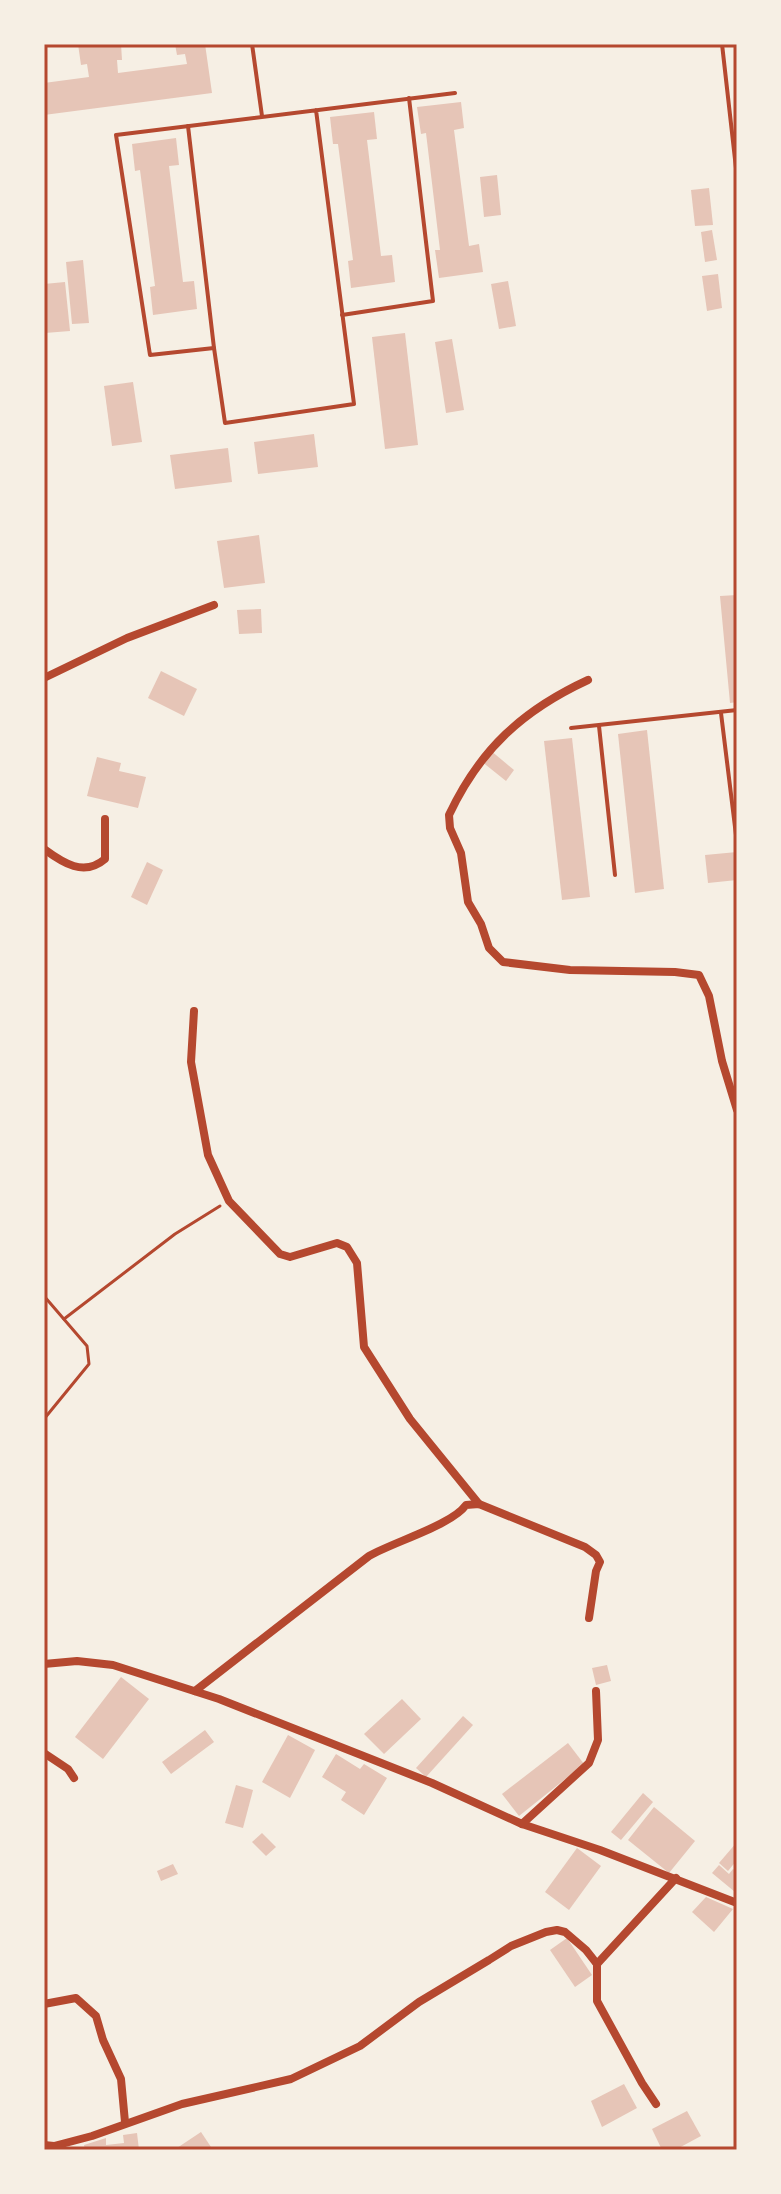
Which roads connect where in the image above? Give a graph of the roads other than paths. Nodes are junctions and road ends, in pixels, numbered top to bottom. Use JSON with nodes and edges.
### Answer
{"nodes":[{"id":1,"x":252,"y":44,"type":"edge"},
{"id":2,"x":722,"y":44,"type":"edge"},
{"id":3,"x":455,"y":93,"type":"dead end"},
{"id":4,"x":409,"y":98,"type":"junction"},
{"id":5,"x":316,"y":110,"type":"junction"},
{"id":6,"x":262,"y":116,"type":"junction"},
{"id":7,"x":188,"y":126,"type":"junction"},
{"id":8,"x":737,"y":177,"type":"edge"},
{"id":9,"x":342,"y":315,"type":"junction"},
{"id":10,"x":214,"y":348,"type":"junction"},
{"id":11,"x":214,"y":605,"type":"dead end"},
{"id":12,"x":44,"y":678,"type":"edge"},
{"id":13,"x":588,"y":680,"type":"dead end"},
{"id":14,"x":737,"y":710,"type":"edge"},
{"id":15,"x":721,"y":713,"type":"junction"},
{"id":16,"x":599,"y":726,"type":"junction"},
{"id":17,"x":571,"y":728,"type":"dead end"},
{"id":18,"x":105,"y":819,"type":"dead end"},
{"id":19,"x":736,"y":835,"type":"edge"},
{"id":20,"x":44,"y":849,"type":"edge"},
{"id":21,"x":615,"y":875,"type":"dead end"},
{"id":22,"x":194,"y":1011,"type":"dead end"},
{"id":23,"x":737,"y":1110,"type":"edge"},
{"id":24,"x":479,"y":1504,"type":"junction"},
{"id":25,"x":589,"y":1618,"type":"dead end"},
{"id":26,"x":44,"y":1664,"type":"edge"},
{"id":27,"x":195,"y":1691,"type":"junction"},
{"id":28,"x":596,"y":1691,"type":"dead end"},
{"id":29,"x":44,"y":1753,"type":"edge"},
{"id":30,"x":74,"y":1778,"type":"dead end"},
{"id":31,"x":522,"y":1824,"type":"junction"},
{"id":32,"x":676,"y":1878,"type":"junction"},
{"id":33,"x":737,"y":1903,"type":"edge"},
{"id":34,"x":597,"y":1964,"type":"junction"},
{"id":35,"x":44,"y":2004,"type":"edge"},
{"id":36,"x":656,"y":2104,"type":"dead end"},
{"id":37,"x":125,"y":2122,"type":"junction"},
{"id":38,"x":44,"y":2145,"type":"edge"}],
"edges":[{"from":1,"to":6,"type":"lane"},
{"from":2,"to":8,"type":"lane"},
{"from":3,"to":4,"type":"lane"},
{"from":4,"to":5,"type":"lane"},
{"from":4,"to":9,"type":"lane"},
{"from":5,"to":6,"type":"lane"},
{"from":5,"to":9,"type":"lane"},
{"from":6,"to":7,"type":"lane"},
{"from":7,"to":10,"type":"lane"},
{"from":7,"to":10,"type":"lane"},
{"from":9,"to":10,"type":"lane"},
{"from":11,"to":12,"type":"street"},
{"from":13,"to":23,"type":"street"},
{"from":14,"to":15,"type":"lane"},
{"from":15,"to":16,"type":"lane"},
{"from":15,"to":19,"type":"lane"},
{"from":16,"to":17,"type":"lane"},
{"from":16,"to":21,"type":"lane"},
{"from":18,"to":20,"type":"street"},
{"from":22,"to":24,"type":"street"},
{"from":24,"to":25,"type":"street"},
{"from":24,"to":27,"type":"street"},
{"from":26,"to":27,"type":"street"},
{"from":27,"to":31,"type":"street"},
{"from":28,"to":31,"type":"street"},
{"from":29,"to":30,"type":"street"},
{"from":31,"to":32,"type":"street"},
{"from":32,"to":33,"type":"street"},
{"from":32,"to":34,"type":"street"},
{"from":34,"to":36,"type":"street"},
{"from":34,"to":37,"type":"street"},
{"from":35,"to":37,"type":"street"},
{"from":37,"to":38,"type":"street"}]}
